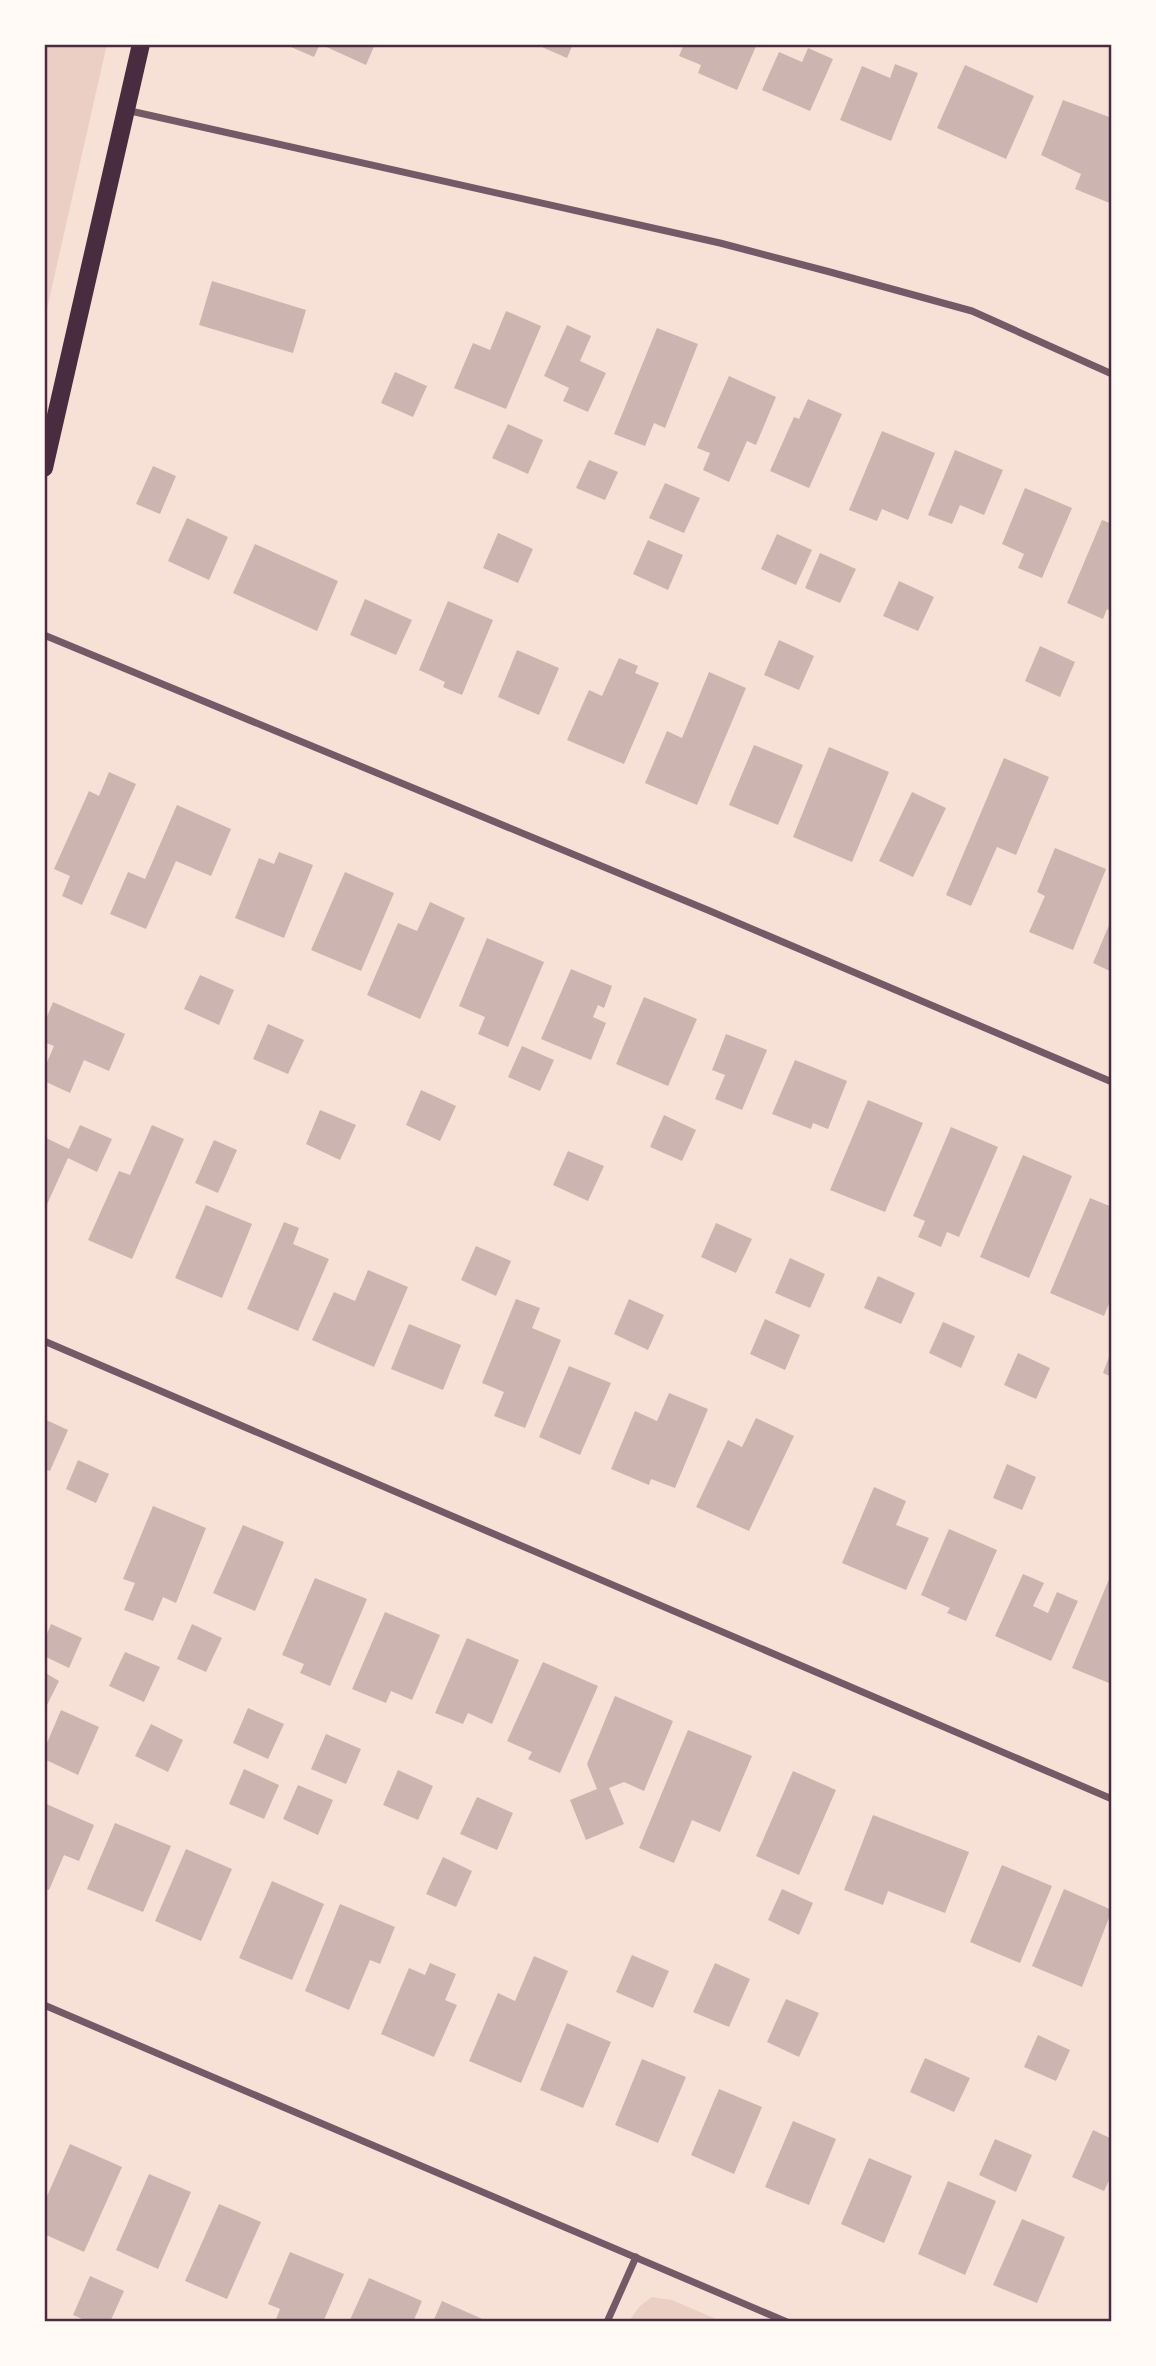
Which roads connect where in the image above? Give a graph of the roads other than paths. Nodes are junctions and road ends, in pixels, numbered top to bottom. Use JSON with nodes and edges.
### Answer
{"nodes":[{"id":1,"x":141,"y":44,"type":"edge"},
{"id":2,"x":126,"y":109,"type":"junction"},
{"id":3,"x":1112,"y":374,"type":"edge"},
{"id":4,"x":44,"y":468,"type":"edge"},
{"id":5,"x":44,"y":635,"type":"edge"},
{"id":6,"x":1112,"y":1082,"type":"edge"},
{"id":7,"x":44,"y":1340,"type":"edge"},
{"id":8,"x":1112,"y":1799,"type":"edge"},
{"id":9,"x":44,"y":2005,"type":"edge"},
{"id":10,"x":636,"y":2258,"type":"junction"},
{"id":11,"x":607,"y":2322,"type":"edge"},
{"id":12,"x":787,"y":2322,"type":"edge"}],
"edges":[{"from":1,"to":2,"type":"main road"},
{"from":2,"to":3,"type":"street"},
{"from":2,"to":4,"type":"main road"},
{"from":5,"to":6,"type":"street"},
{"from":7,"to":8,"type":"street"},
{"from":9,"to":10,"type":"street"},
{"from":10,"to":11,"type":"street"},
{"from":10,"to":12,"type":"street"}]}
